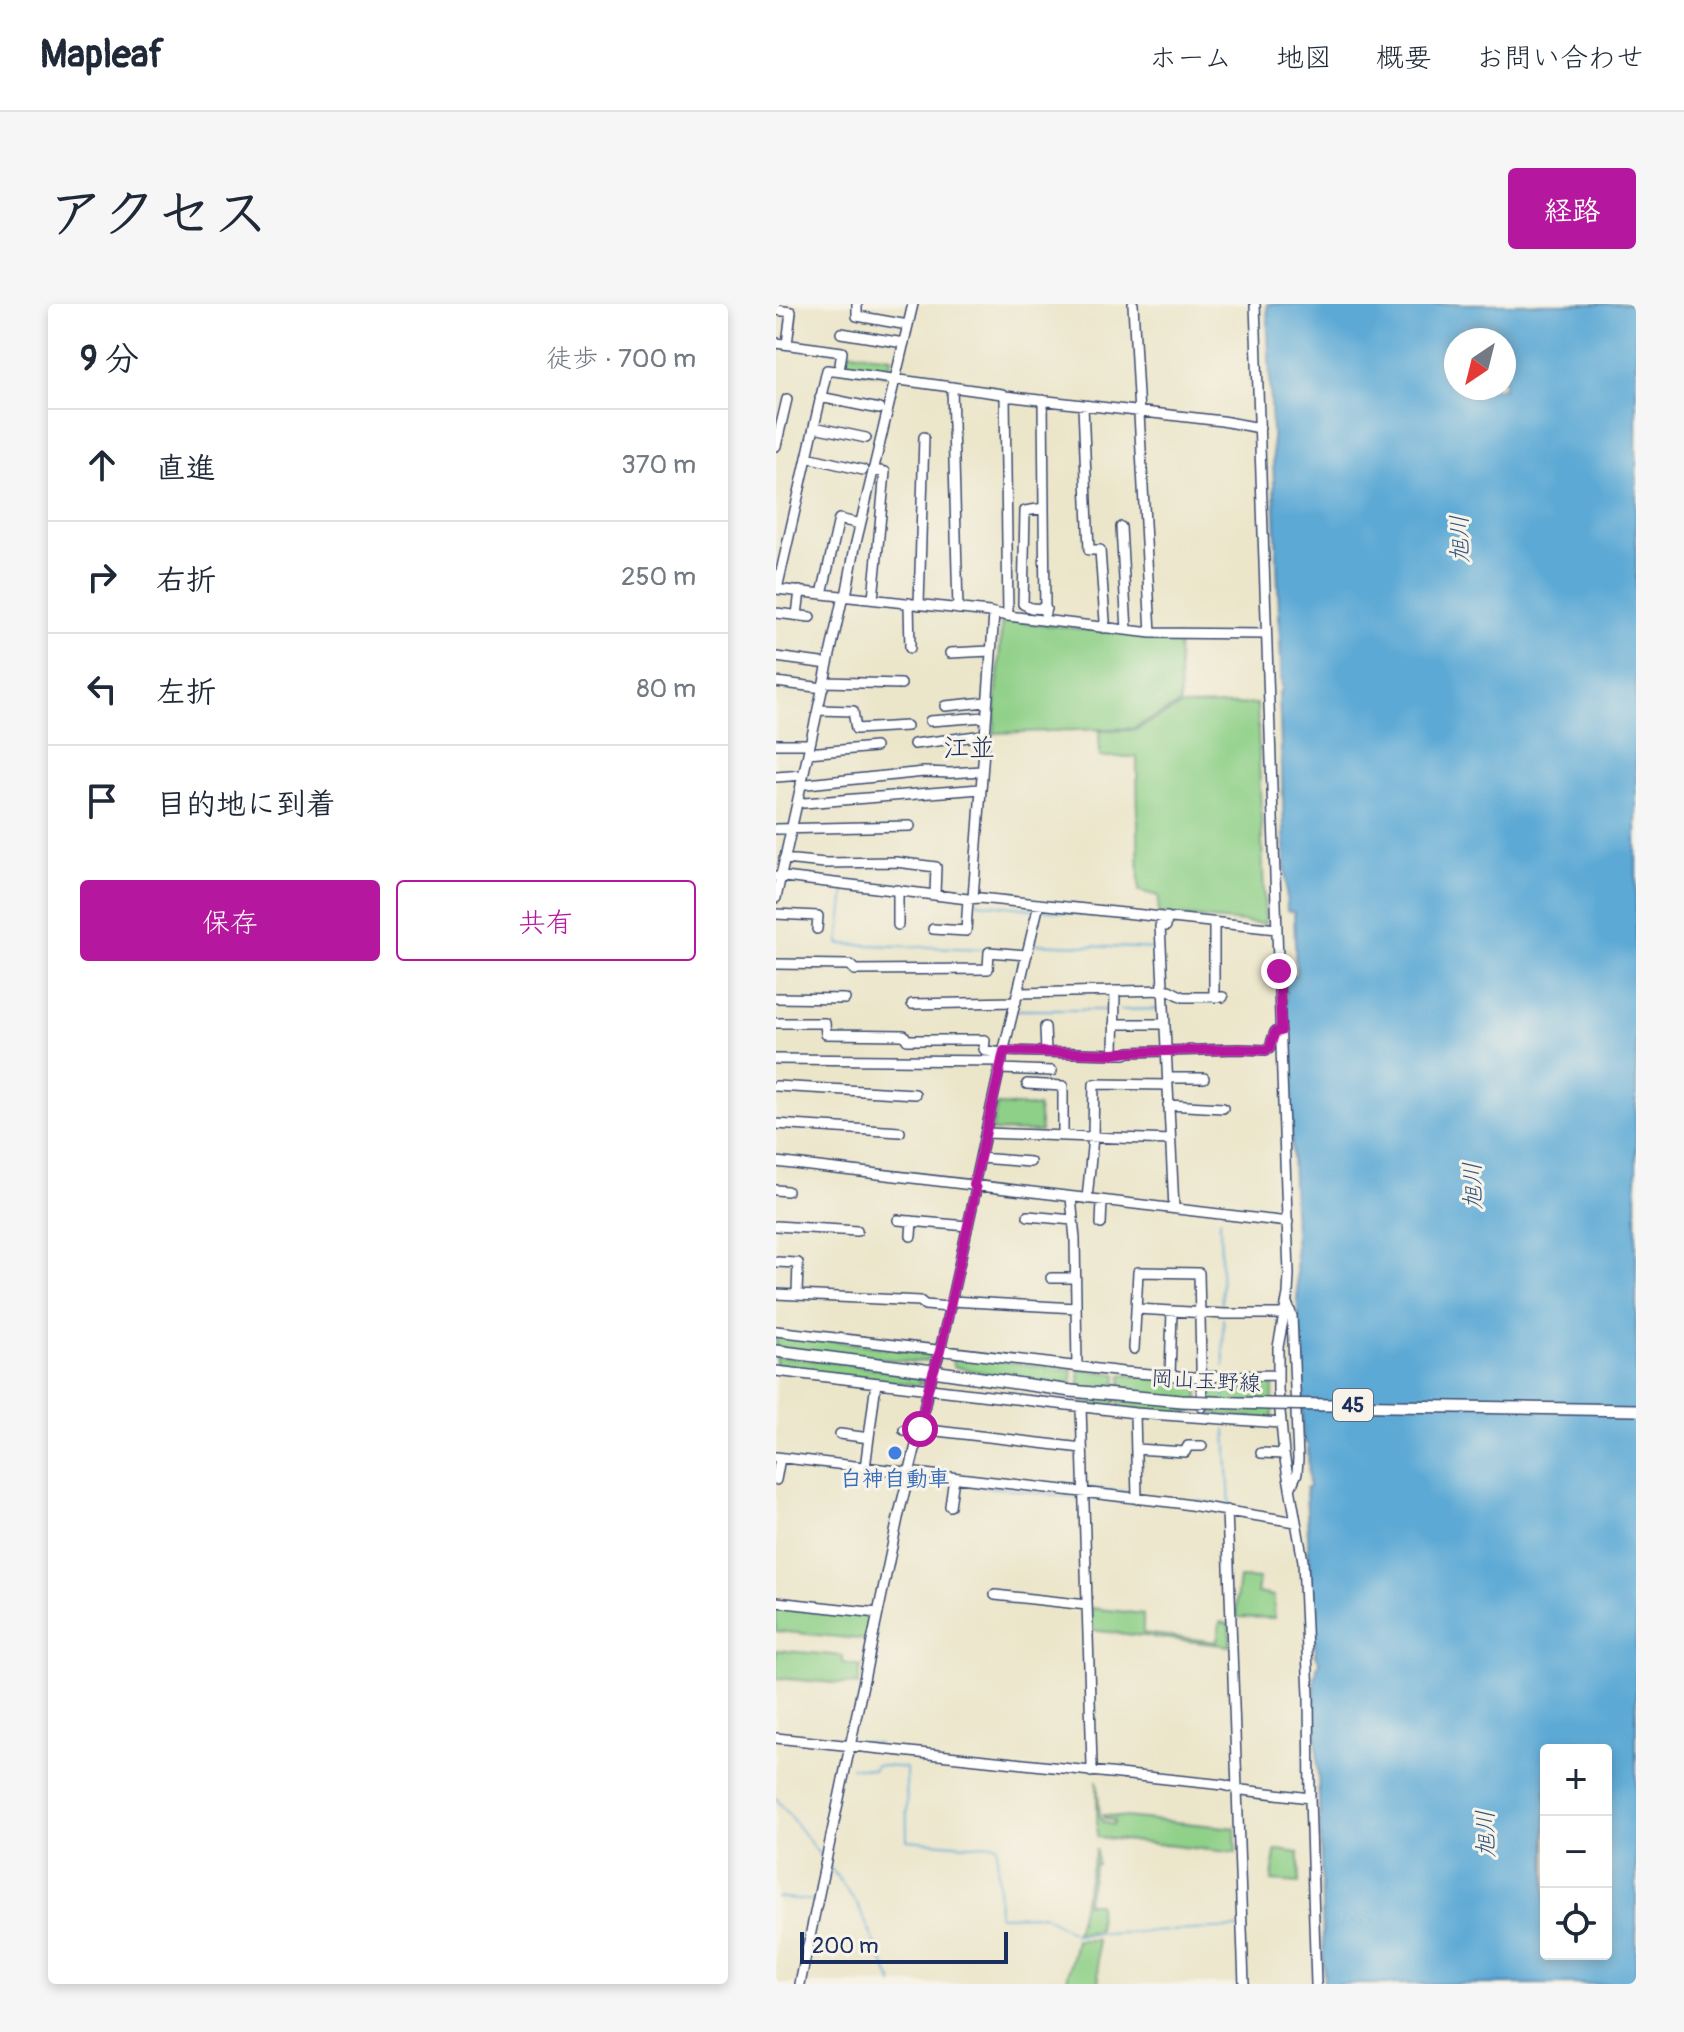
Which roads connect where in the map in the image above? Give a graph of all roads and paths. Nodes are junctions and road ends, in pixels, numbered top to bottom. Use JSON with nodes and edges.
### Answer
{"nodes":[{"id":1,"x":857,"y":304,"type":"edge"},
{"id":2,"x":913,"y":304,"type":"edge"},
{"id":3,"x":1133,"y":304,"type":"edge"},
{"id":4,"x":1255,"y":304,"type":"edge"},
{"id":5,"x":776,"y":310,"type":"edge"},
{"id":6,"x":905,"y":325,"type":"junction"},
{"id":7,"x":841,"y":333,"type":"dead end"},
{"id":8,"x":781,"y":343,"type":"edge"},
{"id":9,"x":901,"y":343,"type":"junction"},
{"id":10,"x":839,"y":371,"type":"junction"},
{"id":11,"x":892,"y":379,"type":"junction"},
{"id":12,"x":952,"y":387,"type":"junction"},
{"id":13,"x":1005,"y":396,"type":"junction"},
{"id":14,"x":820,"y":397,"type":"junction"},
{"id":15,"x":787,"y":399,"type":"dead end"},
{"id":16,"x":1043,"y":400,"type":"junction"},
{"id":17,"x":1083,"y":406,"type":"junction"},
{"id":18,"x":879,"y":409,"type":"dead end"},
{"id":19,"x":1136,"y":412,"type":"junction"},
{"id":20,"x":814,"y":427,"type":"junction"},
{"id":21,"x":1260,"y":428,"type":"junction"},
{"id":22,"x":924,"y":437,"type":"dead end"},
{"id":23,"x":866,"y":438,"type":"dead end"},
{"id":24,"x":776,"y":446,"type":"edge"},
{"id":25,"x":807,"y":457,"type":"junction"},
{"id":26,"x":868,"y":470,"type":"junction"},
{"id":27,"x":1044,"y":508,"type":"junction"},
{"id":28,"x":858,"y":524,"type":"junction"},
{"id":29,"x":1121,"y":527,"type":"dead end"},
{"id":30,"x":777,"y":587,"type":"edge"},
{"id":31,"x":800,"y":591,"type":"junction"},
{"id":32,"x":823,"y":591,"type":"junction"},
{"id":33,"x":845,"y":594,"type":"junction"},
{"id":34,"x":873,"y":596,"type":"junction"},
{"id":35,"x":916,"y":602,"type":"junction"},
{"id":36,"x":958,"y":606,"type":"junction"},
{"id":37,"x":776,"y":613,"type":"edge"},
{"id":38,"x":1008,"y":613,"type":"junction"},
{"id":39,"x":994,"y":614,"type":"junction"},
{"id":40,"x":1030,"y":614,"type":"junction"},
{"id":41,"x":797,"y":615,"type":"junction"},
{"id":42,"x":1045,"y":616,"type":"junction"},
{"id":43,"x":810,"y":617,"type":"dead end"},
{"id":44,"x":1104,"y":625,"type":"junction"},
{"id":45,"x":1127,"y":628,"type":"junction"},
{"id":46,"x":1151,"y":633,"type":"junction"},
{"id":47,"x":1266,"y":634,"type":"junction"},
{"id":48,"x":910,"y":648,"type":"dead end"},
{"id":49,"x":990,"y":651,"type":"junction"},
{"id":50,"x":950,"y":653,"type":"dead end"},
{"id":51,"x":776,"y":657,"type":"edge"},
{"id":52,"x":828,"y":664,"type":"junction"},
{"id":53,"x":776,"y":682,"type":"edge"},
{"id":54,"x":826,"y":684,"type":"junction"},
{"id":55,"x":901,"y":684,"type":"dead end"},
{"id":56,"x":986,"y":702,"type":"junction"},
{"id":57,"x":945,"y":706,"type":"dead end"},
{"id":58,"x":821,"y":710,"type":"junction"},
{"id":59,"x":985,"y":717,"type":"junction"},
{"id":60,"x":930,"y":721,"type":"dead end"},
{"id":61,"x":907,"y":726,"type":"dead end"},
{"id":62,"x":984,"y":735,"type":"junction"},
{"id":63,"x":776,"y":744,"type":"edge"},
{"id":64,"x":914,"y":744,"type":"dead end"},
{"id":65,"x":875,"y":747,"type":"dead end"},
{"id":66,"x":811,"y":751,"type":"junction"},
{"id":67,"x":981,"y":771,"type":"junction"},
{"id":68,"x":776,"y":777,"type":"edge"},
{"id":69,"x":804,"y":781,"type":"junction"},
{"id":70,"x":980,"y":789,"type":"junction"},
{"id":71,"x":804,"y":803,"type":"dead end"},
{"id":72,"x":910,"y":826,"type":"dead end"},
{"id":73,"x":776,"y":829,"type":"edge"},
{"id":74,"x":794,"y":829,"type":"junction"},
{"id":75,"x":787,"y":860,"type":"junction"},
{"id":76,"x":825,"y":863,"type":"junction"},
{"id":77,"x":778,"y":877,"type":"edge"},
{"id":78,"x":823,"y":880,"type":"junction"},
{"id":79,"x":898,"y":890,"type":"junction"},
{"id":80,"x":935,"y":892,"type":"junction"},
{"id":81,"x":776,"y":898,"type":"edge"},
{"id":82,"x":974,"y":898,"type":"junction"},
{"id":83,"x":1039,"y":908,"type":"junction"},
{"id":84,"x":777,"y":914,"type":"edge"},
{"id":85,"x":1164,"y":923,"type":"junction"},
{"id":86,"x":1214,"y":923,"type":"junction"},
{"id":87,"x":898,"y":925,"type":"dead end"},
{"id":88,"x":817,"y":929,"type":"dead end"},
{"id":89,"x":933,"y":929,"type":"dead end"},
{"id":90,"x":1277,"y":929,"type":"junction"},
{"id":91,"x":1027,"y":955,"type":"junction"},
{"id":92,"x":776,"y":964,"type":"edge"},
{"id":93,"x":1165,"y":990,"type":"junction"},
{"id":94,"x":1115,"y":991,"type":"junction"},
{"id":95,"x":776,"y":998,"type":"edge"},
{"id":96,"x":1017,"y":998,"type":"junction"},
{"id":97,"x":845,"y":999,"type":"dead end"},
{"id":98,"x":912,"y":1004,"type":"dead end"},
{"id":99,"x":776,"y":1023,"type":"edge"},
{"id":100,"x":1114,"y":1024,"type":"junction"},
{"id":101,"x":1165,"y":1024,"type":"junction"},
{"id":102,"x":1045,"y":1027,"type":"dead end"},
{"id":103,"x":1281,"y":1031,"type":"junction"},
{"id":104,"x":1046,"y":1052,"type":"junction"},
{"id":105,"x":1168,"y":1052,"type":"junction"},
{"id":106,"x":1114,"y":1054,"type":"junction"},
{"id":107,"x":776,"y":1059,"type":"edge"},
{"id":108,"x":1004,"y":1059,"type":"junction"},
{"id":109,"x":1052,"y":1071,"type":"dead end"},
{"id":110,"x":1204,"y":1078,"type":"dead end"},
{"id":111,"x":1170,"y":1080,"type":"junction"},
{"id":112,"x":1027,"y":1084,"type":"dead end"},
{"id":113,"x":776,"y":1086,"type":"edge"},
{"id":114,"x":915,"y":1094,"type":"dead end"},
{"id":115,"x":1172,"y":1105,"type":"junction"},
{"id":116,"x":1223,"y":1108,"type":"dead end"},
{"id":117,"x":776,"y":1124,"type":"edge"},
{"id":118,"x":900,"y":1132,"type":"dead end"},
{"id":119,"x":988,"y":1133,"type":"junction"},
{"id":120,"x":1063,"y":1136,"type":"junction"},
{"id":121,"x":1093,"y":1137,"type":"junction"},
{"id":122,"x":1170,"y":1140,"type":"junction"},
{"id":123,"x":983,"y":1158,"type":"junction"},
{"id":124,"x":776,"y":1162,"type":"edge"},
{"id":125,"x":1030,"y":1162,"type":"dead end"},
{"id":126,"x":974,"y":1185,"type":"junction"},
{"id":127,"x":1088,"y":1197,"type":"junction"},
{"id":128,"x":1071,"y":1198,"type":"junction"},
{"id":129,"x":1102,"y":1201,"type":"junction"},
{"id":130,"x":1174,"y":1207,"type":"junction"},
{"id":131,"x":1028,"y":1216,"type":"dead end"},
{"id":132,"x":898,"y":1220,"type":"dead end"},
{"id":133,"x":1073,"y":1220,"type":"junction"},
{"id":134,"x":912,"y":1221,"type":"junction"},
{"id":135,"x":1288,"y":1222,"type":"junction"},
{"id":136,"x":1101,"y":1224,"type":"dead end"},
{"id":137,"x":776,"y":1226,"type":"edge"},
{"id":138,"x":968,"y":1226,"type":"junction"},
{"id":139,"x":857,"y":1231,"type":"dead end"},
{"id":140,"x":911,"y":1236,"type":"dead end"},
{"id":141,"x":776,"y":1262,"type":"edge"},
{"id":142,"x":1051,"y":1278,"type":"dead end"},
{"id":143,"x":1075,"y":1278,"type":"junction"},
{"id":144,"x":776,"y":1294,"type":"edge"},
{"id":145,"x":797,"y":1295,"type":"junction"},
{"id":146,"x":1287,"y":1301,"type":"junction"},
{"id":147,"x":950,"y":1304,"type":"junction"},
{"id":148,"x":1076,"y":1308,"type":"junction"},
{"id":149,"x":1137,"y":1309,"type":"junction"},
{"id":150,"x":1172,"y":1311,"type":"junction"},
{"id":151,"x":1200,"y":1312,"type":"junction"},
{"id":152,"x":1284,"y":1314,"type":"junction"},
{"id":153,"x":776,"y":1331,"type":"edge"},
{"id":154,"x":1134,"y":1349,"type":"dead end"},
{"id":155,"x":776,"y":1351,"type":"edge"},
{"id":156,"x":940,"y":1351,"type":"junction"},
{"id":157,"x":1077,"y":1366,"type":"junction"},
{"id":158,"x":776,"y":1371,"type":"edge"},
{"id":159,"x":933,"y":1371,"type":"junction"},
{"id":160,"x":1170,"y":1375,"type":"junction"},
{"id":161,"x":1277,"y":1375,"type":"junction"},
{"id":162,"x":1202,"y":1376,"type":"junction"},
{"id":163,"x":876,"y":1383,"type":"junction"},
{"id":164,"x":928,"y":1389,"type":"junction"},
{"id":165,"x":1081,"y":1407,"type":"junction"},
{"id":166,"x":1636,"y":1410,"type":"edge"},
{"id":167,"x":1135,"y":1413,"type":"junction"},
{"id":168,"x":1202,"y":1417,"type":"junction"},
{"id":169,"x":1281,"y":1423,"type":"junction"},
{"id":170,"x":904,"y":1430,"type":"dead end"},
{"id":171,"x":920,"y":1430,"type":"junction"},
{"id":172,"x":840,"y":1434,"type":"dead end"},
{"id":173,"x":869,"y":1438,"type":"junction"},
{"id":174,"x":1202,"y":1446,"type":"dead end"},
{"id":175,"x":1082,"y":1448,"type":"junction"},
{"id":176,"x":1136,"y":1449,"type":"junction"},
{"id":177,"x":1261,"y":1453,"type":"dead end"},
{"id":178,"x":1284,"y":1454,"type":"junction"},
{"id":179,"x":779,"y":1460,"type":"edge"},
{"id":180,"x":866,"y":1465,"type":"junction"},
{"id":181,"x":908,"y":1476,"type":"junction"},
{"id":182,"x":776,"y":1480,"type":"edge"},
{"id":183,"x":954,"y":1481,"type":"junction"},
{"id":184,"x":1290,"y":1489,"type":"junction"},
{"id":185,"x":1083,"y":1493,"type":"junction"},
{"id":186,"x":1137,"y":1495,"type":"junction"},
{"id":187,"x":950,"y":1506,"type":"dead end"},
{"id":188,"x":1229,"y":1511,"type":"junction"},
{"id":189,"x":1296,"y":1522,"type":"junction"},
{"id":190,"x":995,"y":1595,"type":"dead end"},
{"id":191,"x":776,"y":1602,"type":"edge"},
{"id":192,"x":1087,"y":1605,"type":"junction"},
{"id":193,"x":878,"y":1613,"type":"junction"},
{"id":194,"x":776,"y":1738,"type":"edge"},
{"id":195,"x":850,"y":1742,"type":"junction"},
{"id":196,"x":1091,"y":1771,"type":"junction"},
{"id":197,"x":1238,"y":1788,"type":"junction"},
{"id":198,"x":1310,"y":1798,"type":"junction"},
{"id":199,"x":800,"y":1984,"type":"edge"},
{"id":200,"x":1244,"y":1984,"type":"edge"},
{"id":201,"x":1316,"y":1984,"type":"edge"}],
"edges":[{"from":1,"to":6,"type":"street"},
{"from":2,"to":6,"type":"street"},
{"from":3,"to":19,"type":"street"},
{"from":4,"to":21,"type":"street"},
{"from":5,"to":8,"type":"street"},
{"from":6,"to":9,"type":"street"},
{"from":7,"to":9,"type":"street"},
{"from":8,"to":10,"type":"street"},
{"from":9,"to":11,"type":"street"},
{"from":10,"to":11,"type":"street"},
{"from":10,"to":14,"type":"street"},
{"from":11,"to":12,"type":"street"},
{"from":11,"to":26,"type":"street"},
{"from":12,"to":13,"type":"street"},
{"from":12,"to":36,"type":"street"},
{"from":13,"to":16,"type":"street"},
{"from":13,"to":38,"type":"street"},
{"from":14,"to":18,"type":"street"},
{"from":14,"to":20,"type":"street"},
{"from":15,"to":24,"type":"street"},
{"from":16,"to":17,"type":"street"},
{"from":16,"to":27,"type":"street"},
{"from":17,"to":19,"type":"street"},
{"from":17,"to":44,"type":"street"},
{"from":19,"to":21,"type":"street"},
{"from":19,"to":46,"type":"street"},
{"from":20,"to":23,"type":"street"},
{"from":20,"to":25,"type":"street"},
{"from":21,"to":47,"type":"street"},
{"from":22,"to":35,"type":"street"},
{"from":25,"to":26,"type":"street"},
{"from":25,"to":30,"type":"street"},
{"from":26,"to":28,"type":"street"},
{"from":26,"to":34,"type":"street"},
{"from":27,"to":40,"type":"street"},
{"from":27,"to":42,"type":"street"},
{"from":28,"to":32,"type":"street"},
{"from":28,"to":33,"type":"street"},
{"from":29,"to":45,"type":"street"},
{"from":30,"to":31,"type":"street"},
{"from":31,"to":32,"type":"street"},
{"from":31,"to":41,"type":"street"},
{"from":32,"to":33,"type":"street"},
{"from":33,"to":34,"type":"street"},
{"from":33,"to":52,"type":"street"},
{"from":34,"to":35,"type":"street"},
{"from":35,"to":36,"type":"street"},
{"from":35,"to":48,"type":"street"},
{"from":36,"to":39,"type":"street"},
{"from":37,"to":41,"type":"street"},
{"from":38,"to":39,"type":"street"},
{"from":38,"to":40,"type":"street"},
{"from":39,"to":49,"type":"street"},
{"from":40,"to":42,"type":"street"},
{"from":41,"to":43,"type":"street"},
{"from":42,"to":44,"type":"street"},
{"from":44,"to":45,"type":"street"},
{"from":45,"to":46,"type":"street"},
{"from":46,"to":47,"type":"street"},
{"from":47,"to":90,"type":"street"},
{"from":49,"to":50,"type":"street"},
{"from":49,"to":56,"type":"street"},
{"from":51,"to":52,"type":"street"},
{"from":52,"to":54,"type":"street"},
{"from":53,"to":54,"type":"street"},
{"from":54,"to":55,"type":"street"},
{"from":54,"to":58,"type":"street"},
{"from":56,"to":57,"type":"street"},
{"from":56,"to":59,"type":"street"},
{"from":58,"to":61,"type":"street"},
{"from":58,"to":66,"type":"street"},
{"from":59,"to":60,"type":"street"},
{"from":59,"to":62,"type":"street"},
{"from":62,"to":64,"type":"street"},
{"from":62,"to":67,"type":"street"},
{"from":63,"to":66,"type":"street"},
{"from":65,"to":66,"type":"street"},
{"from":66,"to":69,"type":"street"},
{"from":67,"to":69,"type":"street"},
{"from":67,"to":70,"type":"street"},
{"from":68,"to":69,"type":"street"},
{"from":69,"to":74,"type":"street"},
{"from":70,"to":71,"type":"street"},
{"from":70,"to":82,"type":"street"},
{"from":72,"to":74,"type":"street"},
{"from":73,"to":74,"type":"street"},
{"from":74,"to":75,"type":"street"},
{"from":75,"to":76,"type":"street"},
{"from":75,"to":77,"type":"street"},
{"from":76,"to":78,"type":"street"},
{"from":76,"to":80,"type":"street"},
{"from":77,"to":78,"type":"street"},
{"from":77,"to":81,"type":"street"},
{"from":78,"to":79,"type":"street"},
{"from":79,"to":80,"type":"street"},
{"from":79,"to":87,"type":"street"},
{"from":80,"to":82,"type":"street"},
{"from":82,"to":83,"type":"street"},
{"from":82,"to":89,"type":"street"},
{"from":83,"to":85,"type":"street"},
{"from":83,"to":91,"type":"street"},
{"from":84,"to":88,"type":"street"},
{"from":85,"to":86,"type":"street"},
{"from":85,"to":93,"type":"street"},
{"from":86,"to":90,"type":"street"},
{"from":86,"to":93,"type":"street"},
{"from":90,"to":103,"type":"street"},
{"from":91,"to":92,"type":"street"},
{"from":91,"to":96,"type":"street"},
{"from":93,"to":94,"type":"street"},
{"from":93,"to":101,"type":"street"},
{"from":94,"to":96,"type":"street"},
{"from":94,"to":100,"type":"street"},
{"from":95,"to":97,"type":"street"},
{"from":96,"to":98,"type":"street"},
{"from":96,"to":108,"type":"street"},
{"from":99,"to":108,"type":"street"},
{"from":100,"to":101,"type":"street"},
{"from":100,"to":106,"type":"street"},
{"from":101,"to":105,"type":"street"},
{"from":102,"to":104,"type":"street"},
{"from":103,"to":105,"type":"street"},
{"from":103,"to":135,"type":"street"},
{"from":104,"to":106,"type":"street"},
{"from":104,"to":108,"type":"street"},
{"from":105,"to":106,"type":"street"},
{"from":105,"to":111,"type":"street"},
{"from":107,"to":108,"type":"street"},
{"from":108,"to":109,"type":"street"},
{"from":108,"to":119,"type":"street"},
{"from":110,"to":111,"type":"street"},
{"from":111,"to":115,"type":"street"},
{"from":111,"to":121,"type":"street"},
{"from":112,"to":120,"type":"street"},
{"from":113,"to":114,"type":"street"},
{"from":115,"to":116,"type":"street"},
{"from":115,"to":122,"type":"street"},
{"from":117,"to":118,"type":"street"},
{"from":119,"to":120,"type":"street"},
{"from":119,"to":123,"type":"street"},
{"from":120,"to":121,"type":"street"},
{"from":121,"to":122,"type":"street"},
{"from":121,"to":127,"type":"street"},
{"from":122,"to":130,"type":"street"},
{"from":123,"to":125,"type":"street"},
{"from":123,"to":126,"type":"street"},
{"from":124,"to":126,"type":"street"},
{"from":126,"to":128,"type":"street"},
{"from":126,"to":138,"type":"street"},
{"from":127,"to":128,"type":"street"},
{"from":127,"to":129,"type":"street"},
{"from":128,"to":133,"type":"street"},
{"from":129,"to":130,"type":"street"},
{"from":129,"to":136,"type":"street"},
{"from":130,"to":135,"type":"street"},
{"from":131,"to":133,"type":"street"},
{"from":132,"to":134,"type":"street"},
{"from":133,"to":143,"type":"street"},
{"from":134,"to":138,"type":"street"},
{"from":134,"to":140,"type":"street"},
{"from":135,"to":146,"type":"street"},
{"from":137,"to":139,"type":"street"},
{"from":138,"to":147,"type":"street"},
{"from":141,"to":145,"type":"street"},
{"from":142,"to":143,"type":"street"},
{"from":143,"to":148,"type":"street"},
{"from":144,"to":145,"type":"street"},
{"from":145,"to":147,"type":"street"},
{"from":146,"to":152,"type":"street"},
{"from":146,"to":184,"type":"street"},
{"from":147,"to":148,"type":"street"},
{"from":147,"to":156,"type":"street"},
{"from":148,"to":157,"type":"street"},
{"from":149,"to":150,"type":"street"},
{"from":149,"to":151,"type":"street"},
{"from":149,"to":154,"type":"street"},
{"from":150,"to":151,"type":"street"},
{"from":150,"to":160,"type":"street"},
{"from":151,"to":152,"type":"street"},
{"from":151,"to":162,"type":"street"},
{"from":152,"to":161,"type":"street"},
{"from":153,"to":156,"type":"street"},
{"from":155,"to":159,"type":"main road","name":"岡山玉野線","number":"45"},
{"from":156,"to":157,"type":"street"},
{"from":156,"to":159,"type":"street"},
{"from":157,"to":160,"type":"street"},
{"from":158,"to":163,"type":"street"},
{"from":159,"to":164,"type":"street"},
{"from":159,"to":166,"type":"main road","name":"岡山玉野線","number":"45","bridge":true},
{"from":160,"to":162,"type":"street"},
{"from":161,"to":162,"type":"street"},
{"from":161,"to":169,"type":"street"},
{"from":162,"to":168,"type":"street"},
{"from":163,"to":164,"type":"street"},
{"from":163,"to":173,"type":"street"},
{"from":164,"to":165,"type":"street"},
{"from":164,"to":171,"type":"street"},
{"from":165,"to":167,"type":"street"},
{"from":165,"to":175,"type":"street"},
{"from":167,"to":168,"type":"street"},
{"from":167,"to":176,"type":"street"},
{"from":168,"to":169,"type":"street"},
{"from":169,"to":178,"type":"street"},
{"from":170,"to":171,"type":"street"},
{"from":171,"to":175,"type":"street"},
{"from":171,"to":181,"type":"street"},
{"from":172,"to":173,"type":"street"},
{"from":173,"to":180,"type":"street"},
{"from":174,"to":176,"type":"street"},
{"from":175,"to":185,"type":"street"},
{"from":176,"to":186,"type":"street"},
{"from":177,"to":178,"type":"street"},
{"from":178,"to":184,"type":"street"},
{"from":179,"to":180,"type":"street"},
{"from":179,"to":182,"type":"street"},
{"from":180,"to":181,"type":"street"},
{"from":181,"to":183,"type":"street"},
{"from":181,"to":193,"type":"street"},
{"from":183,"to":185,"type":"street"},
{"from":183,"to":187,"type":"street"},
{"from":184,"to":189,"type":"street"},
{"from":185,"to":186,"type":"street"},
{"from":185,"to":192,"type":"street"},
{"from":186,"to":188,"type":"street"},
{"from":188,"to":189,"type":"street"},
{"from":188,"to":197,"type":"street"},
{"from":189,"to":198,"type":"street"},
{"from":190,"to":192,"type":"street"},
{"from":191,"to":193,"type":"street"},
{"from":192,"to":196,"type":"street"},
{"from":193,"to":195,"type":"street"},
{"from":194,"to":195,"type":"street"},
{"from":195,"to":196,"type":"street"},
{"from":195,"to":199,"type":"street"},
{"from":196,"to":197,"type":"street"},
{"from":197,"to":198,"type":"street"},
{"from":197,"to":200,"type":"street"},
{"from":198,"to":201,"type":"street"}]}
